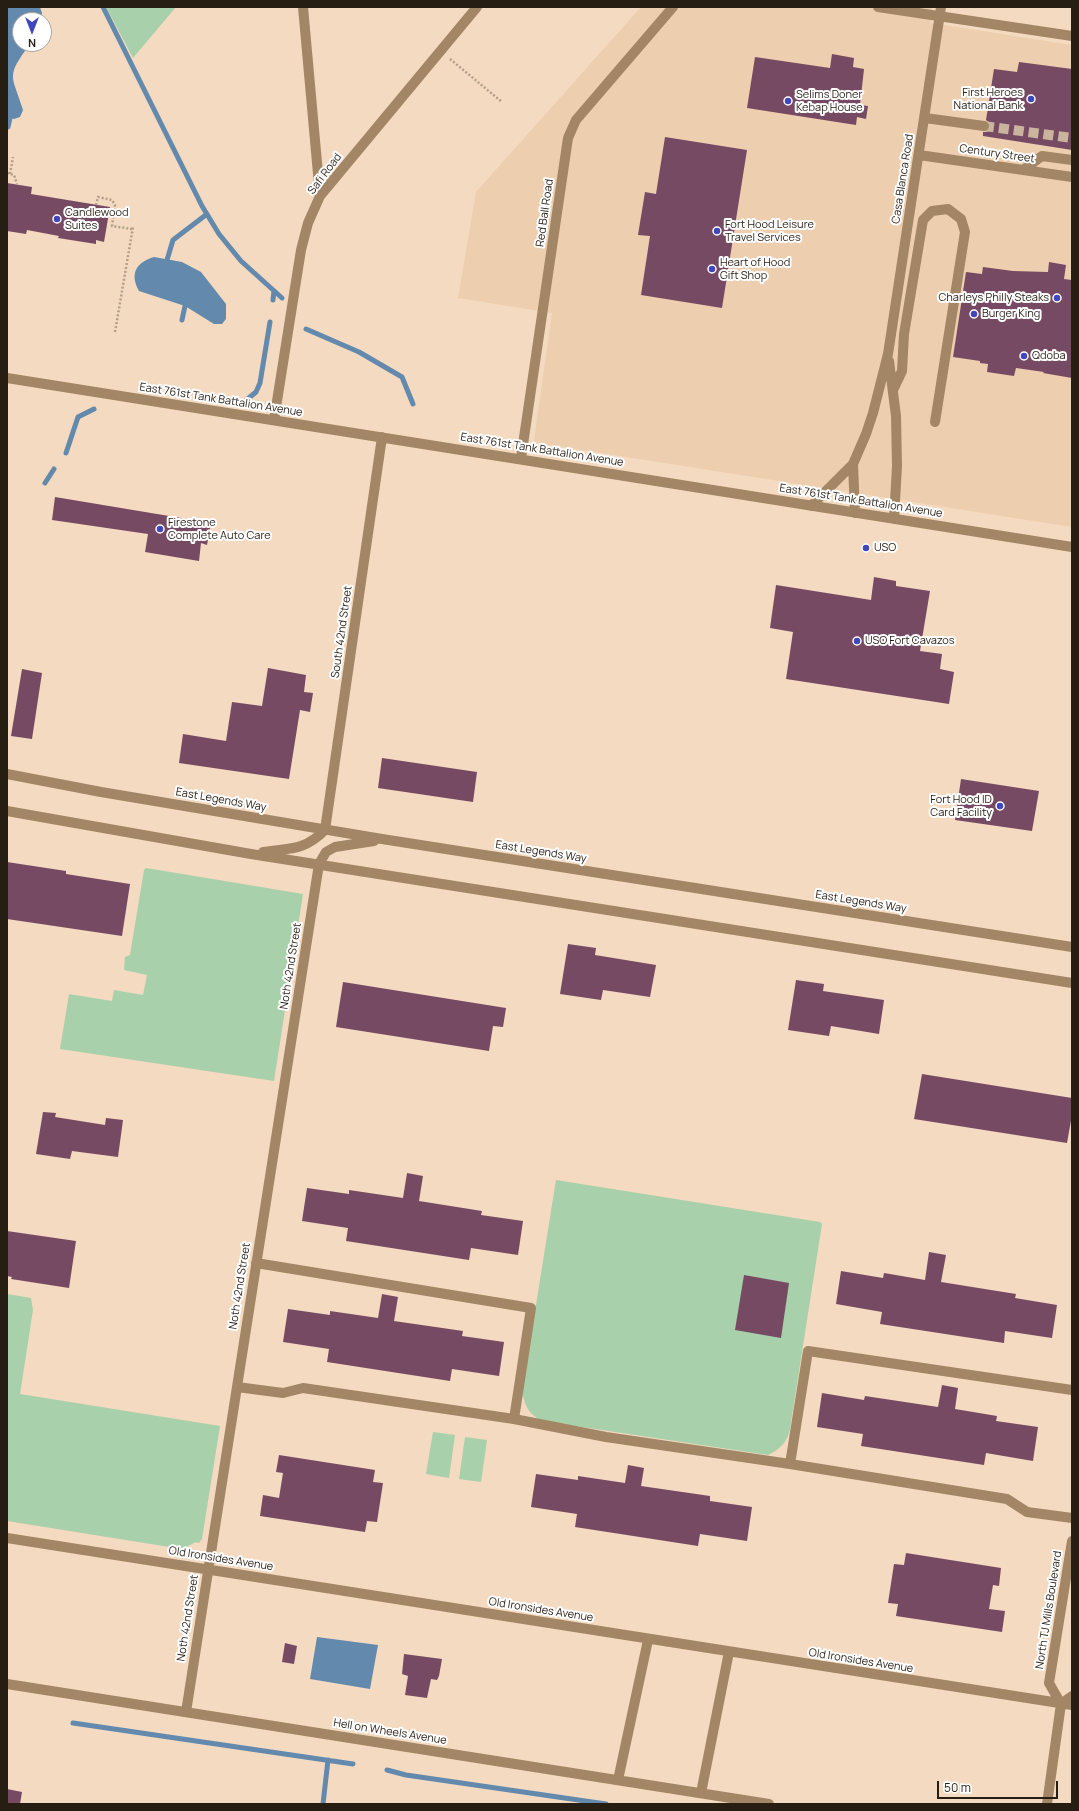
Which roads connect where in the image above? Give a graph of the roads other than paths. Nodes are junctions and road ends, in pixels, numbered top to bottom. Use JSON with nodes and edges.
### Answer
{"nodes":[{"id":1,"x":303,"y":7,"type":"edge"},
{"id":2,"x":478,"y":7,"type":"edge"},
{"id":3,"x":673,"y":7,"type":"edge"},
{"id":4,"x":878,"y":7,"type":"edge"},
{"id":5,"x":940,"y":11,"type":"edge"},
{"id":6,"x":1072,"y":36,"type":"edge"},
{"id":7,"x":925,"y":118,"type":"junction"},
{"id":8,"x":984,"y":126,"type":"tunnel mouth"},
{"id":9,"x":919,"y":155,"type":"junction"},
{"id":10,"x":1072,"y":160,"type":"edge"},
{"id":11,"x":1023,"y":170,"type":"junction"},
{"id":12,"x":1072,"y":177,"type":"edge"},
{"id":13,"x":320,"y":196,"type":"junction"},
{"id":14,"x":888,"y":354,"type":"junction"},
{"id":15,"x":7,"y":378,"type":"edge"},
{"id":16,"x":893,"y":390,"type":"junction"},
{"id":17,"x":274,"y":420,"type":"junction"},
{"id":18,"x":935,"y":422,"type":"dead end"},
{"id":19,"x":382,"y":437,"type":"junction"},
{"id":20,"x":521,"y":458,"type":"junction"},
{"id":21,"x":853,"y":464,"type":"junction"},
{"id":22,"x":811,"y":506,"type":"junction"},
{"id":23,"x":856,"y":512,"type":"junction"},
{"id":24,"x":894,"y":519,"type":"junction"},
{"id":25,"x":1072,"y":547,"type":"edge"},
{"id":26,"x":7,"y":774,"type":"edge"},
{"id":27,"x":7,"y":811,"type":"edge"},
{"id":28,"x":325,"y":830,"type":"junction"},
{"id":29,"x":382,"y":839,"type":"junction"},
{"id":30,"x":251,"y":854,"type":"junction"},
{"id":31,"x":319,"y":864,"type":"junction"},
{"id":32,"x":1072,"y":947,"type":"edge"},
{"id":33,"x":1072,"y":983,"type":"edge"},
{"id":34,"x":256,"y":1262,"type":"junction"},
{"id":35,"x":237,"y":1386,"type":"junction"},
{"id":36,"x":1072,"y":1390,"type":"edge"},
{"id":37,"x":514,"y":1419,"type":"junction"},
{"id":38,"x":790,"y":1464,"type":"junction"},
{"id":39,"x":1072,"y":1518,"type":"edge"},
{"id":40,"x":7,"y":1538,"type":"edge"},
{"id":41,"x":1072,"y":1541,"type":"edge"},
{"id":42,"x":208,"y":1569,"type":"junction"},
{"id":43,"x":648,"y":1640,"type":"junction"},
{"id":44,"x":729,"y":1652,"type":"junction"},
{"id":45,"x":7,"y":1684,"type":"edge"},
{"id":46,"x":1072,"y":1696,"type":"edge"},
{"id":47,"x":1061,"y":1704,"type":"junction"},
{"id":48,"x":1072,"y":1705,"type":"edge"},
{"id":49,"x":186,"y":1712,"type":"junction"},
{"id":50,"x":618,"y":1780,"type":"junction"},
{"id":51,"x":701,"y":1793,"type":"junction"},
{"id":52,"x":769,"y":1804,"type":"edge"},
{"id":53,"x":1047,"y":1804,"type":"edge"}],
"edges":[{"from":1,"to":13,"type":"street"},
{"from":2,"to":13,"type":"street","name":"Safi Road"},
{"from":3,"to":20,"type":"street","name":"Red Ball Road"},
{"from":4,"to":5,"type":"street"},
{"from":5,"to":6,"type":"street"},
{"from":5,"to":7,"type":"street","name":"Casa Blanca Road"},
{"from":7,"to":8,"type":"street"},
{"from":7,"to":9,"type":"street","name":"Casa Blanca Road"},
{"from":9,"to":11,"type":"street","name":"Century Street"},
{"from":9,"to":14,"type":"street","name":"Casa Blanca Road"},
{"from":10,"to":11,"type":"street"},
{"from":11,"to":12,"type":"street","name":"Century Street"},
{"from":13,"to":17,"type":"street","name":"Safi Road"},
{"from":14,"to":16,"type":"street","name":"Casa Blanca Road"},
{"from":14,"to":21,"type":"street","name":"Casa Blanca Road"},
{"from":15,"to":17,"type":"street","name":"East 761st Tank Battalion Avenue"},
{"from":16,"to":18,"type":"street"},
{"from":16,"to":24,"type":"street","name":"Casa Blanca Road"},
{"from":17,"to":19,"type":"street","name":"East 761st Tank Battalion Avenue"},
{"from":19,"to":20,"type":"street","name":"East 761st Tank Battalion Avenue"},
{"from":19,"to":28,"type":"street","name":"South 42nd Street"},
{"from":20,"to":22,"type":"street","name":"East 761st Tank Battalion Avenue"},
{"from":21,"to":22,"type":"street","name":"Casa Blanca Road"},
{"from":21,"to":23,"type":"street","name":"Casa Blanca Road"},
{"from":22,"to":23,"type":"street","name":"East 761st Tank Battalion Avenue"},
{"from":23,"to":24,"type":"street","name":"East 761st Tank Battalion Avenue"},
{"from":24,"to":25,"type":"street","name":"East 761st Tank Battalion Avenue"},
{"from":26,"to":28,"type":"street","name":"East Legends Way"},
{"from":27,"to":30,"type":"street"},
{"from":28,"to":29,"type":"street","name":"East Legends Way"},
{"from":28,"to":30,"type":"street"},
{"from":29,"to":31,"type":"street"},
{"from":29,"to":32,"type":"street","name":"East Legends Way"},
{"from":30,"to":31,"type":"street"},
{"from":31,"to":33,"type":"street"},
{"from":31,"to":34,"type":"street","name":"Noth 42nd Street"},
{"from":34,"to":35,"type":"street","name":"Noth 42nd Street"},
{"from":34,"to":37,"type":"street"},
{"from":35,"to":37,"type":"street"},
{"from":35,"to":42,"type":"street","name":"Noth 42nd Street"},
{"from":36,"to":38,"type":"street"},
{"from":37,"to":38,"type":"street"},
{"from":38,"to":39,"type":"street"},
{"from":40,"to":42,"type":"street","name":"Old Ironsides Avenue"},
{"from":41,"to":47,"type":"street","name":"North TJ Mills Boulevard"},
{"from":42,"to":43,"type":"street","name":"Old Ironsides Avenue"},
{"from":42,"to":49,"type":"street","name":"Noth 42nd Street"},
{"from":43,"to":44,"type":"street","name":"Old Ironsides Avenue"},
{"from":43,"to":50,"type":"street"},
{"from":44,"to":47,"type":"street","name":"Old Ironsides Avenue"},
{"from":44,"to":51,"type":"street"},
{"from":45,"to":49,"type":"street","name":"Hell on Wheels Avenue"},
{"from":46,"to":47,"type":"street"},
{"from":47,"to":48,"type":"street","name":"Old Ironsides Avenue"},
{"from":47,"to":53,"type":"street"},
{"from":49,"to":50,"type":"street","name":"Hell on Wheels Avenue"},
{"from":50,"to":51,"type":"street","name":"Hell on Wheels Avenue"},
{"from":51,"to":52,"type":"street","name":"Hell on Wheels Avenue"}]}
